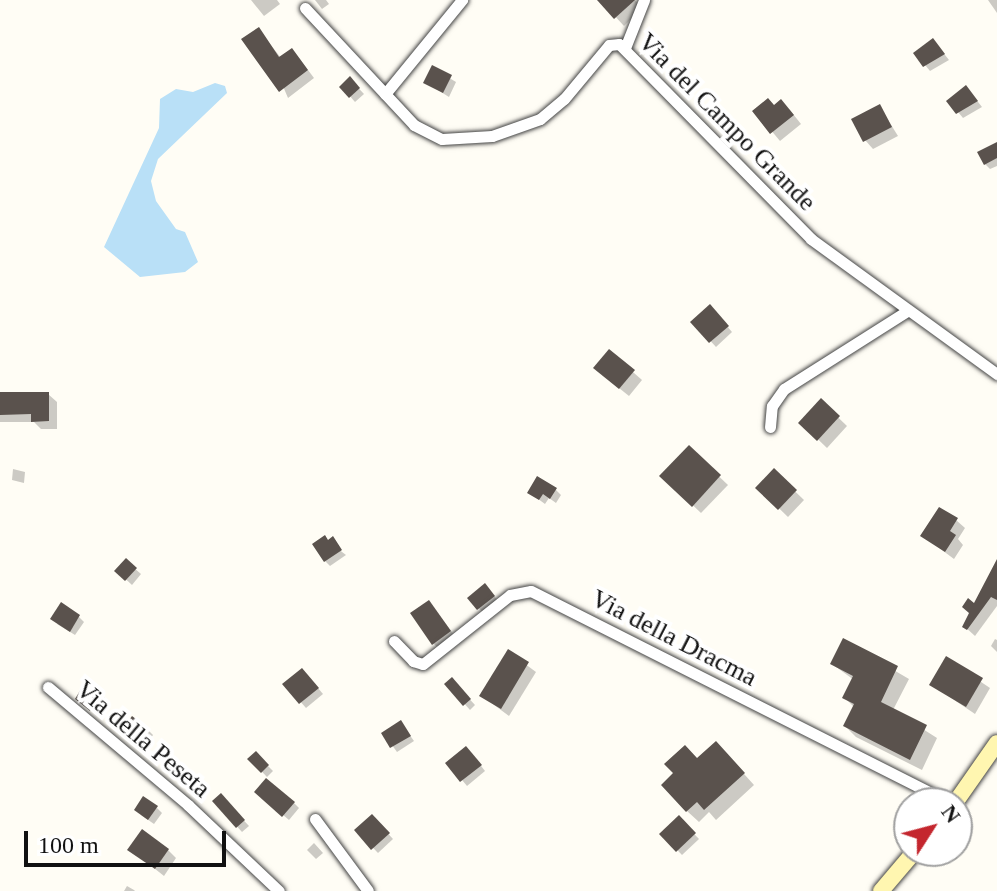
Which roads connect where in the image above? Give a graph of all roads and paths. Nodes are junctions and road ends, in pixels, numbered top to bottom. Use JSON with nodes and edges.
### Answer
{"nodes":[{"id":1,"x":462,"y":0,"type":"edge"},
{"id":2,"x":644,"y":0,"type":"edge"},
{"id":3,"x":305,"y":8,"type":"dead end"},
{"id":4,"x":625,"y":48,"type":"junction"},
{"id":5,"x":385,"y":94,"type":"junction"},
{"id":6,"x":907,"y":311,"type":"junction"},
{"id":7,"x":997,"y":374,"type":"edge"},
{"id":8,"x":770,"y":427,"type":"dead end"},
{"id":9,"x":394,"y":641,"type":"dead end"},
{"id":10,"x":48,"y":687,"type":"dead end"},
{"id":11,"x":997,"y":743,"type":"edge"},
{"id":12,"x":921,"y":787,"type":"edge"},
{"id":13,"x":965,"y":787,"type":"edge"},
{"id":14,"x":315,"y":819,"type":"dead end"},
{"id":15,"x":901,"y":867,"type":"edge"},
{"id":16,"x":279,"y":891,"type":"edge"},
{"id":17,"x":368,"y":891,"type":"edge"},
{"id":18,"x":881,"y":891,"type":"edge"}],
"edges":[{"from":1,"to":5,"type":"street"},
{"from":2,"to":4,"type":"street"},
{"from":3,"to":5,"type":"street","name":"Via del Campo Grande"},
{"from":4,"to":5,"type":"street","name":"Via del Campo Grande"},
{"from":4,"to":6,"type":"street","name":"Via del Campo Grande"},
{"from":6,"to":7,"type":"street","name":"Via del Campo Grande"},
{"from":6,"to":8,"type":"street"},
{"from":9,"to":12,"type":"street","name":"Via della Dracma"},
{"from":10,"to":16,"type":"street","name":"Via della Peseta"},
{"from":11,"to":13,"type":"street"},
{"from":14,"to":17,"type":"street"},
{"from":15,"to":18,"type":"street"}]}
